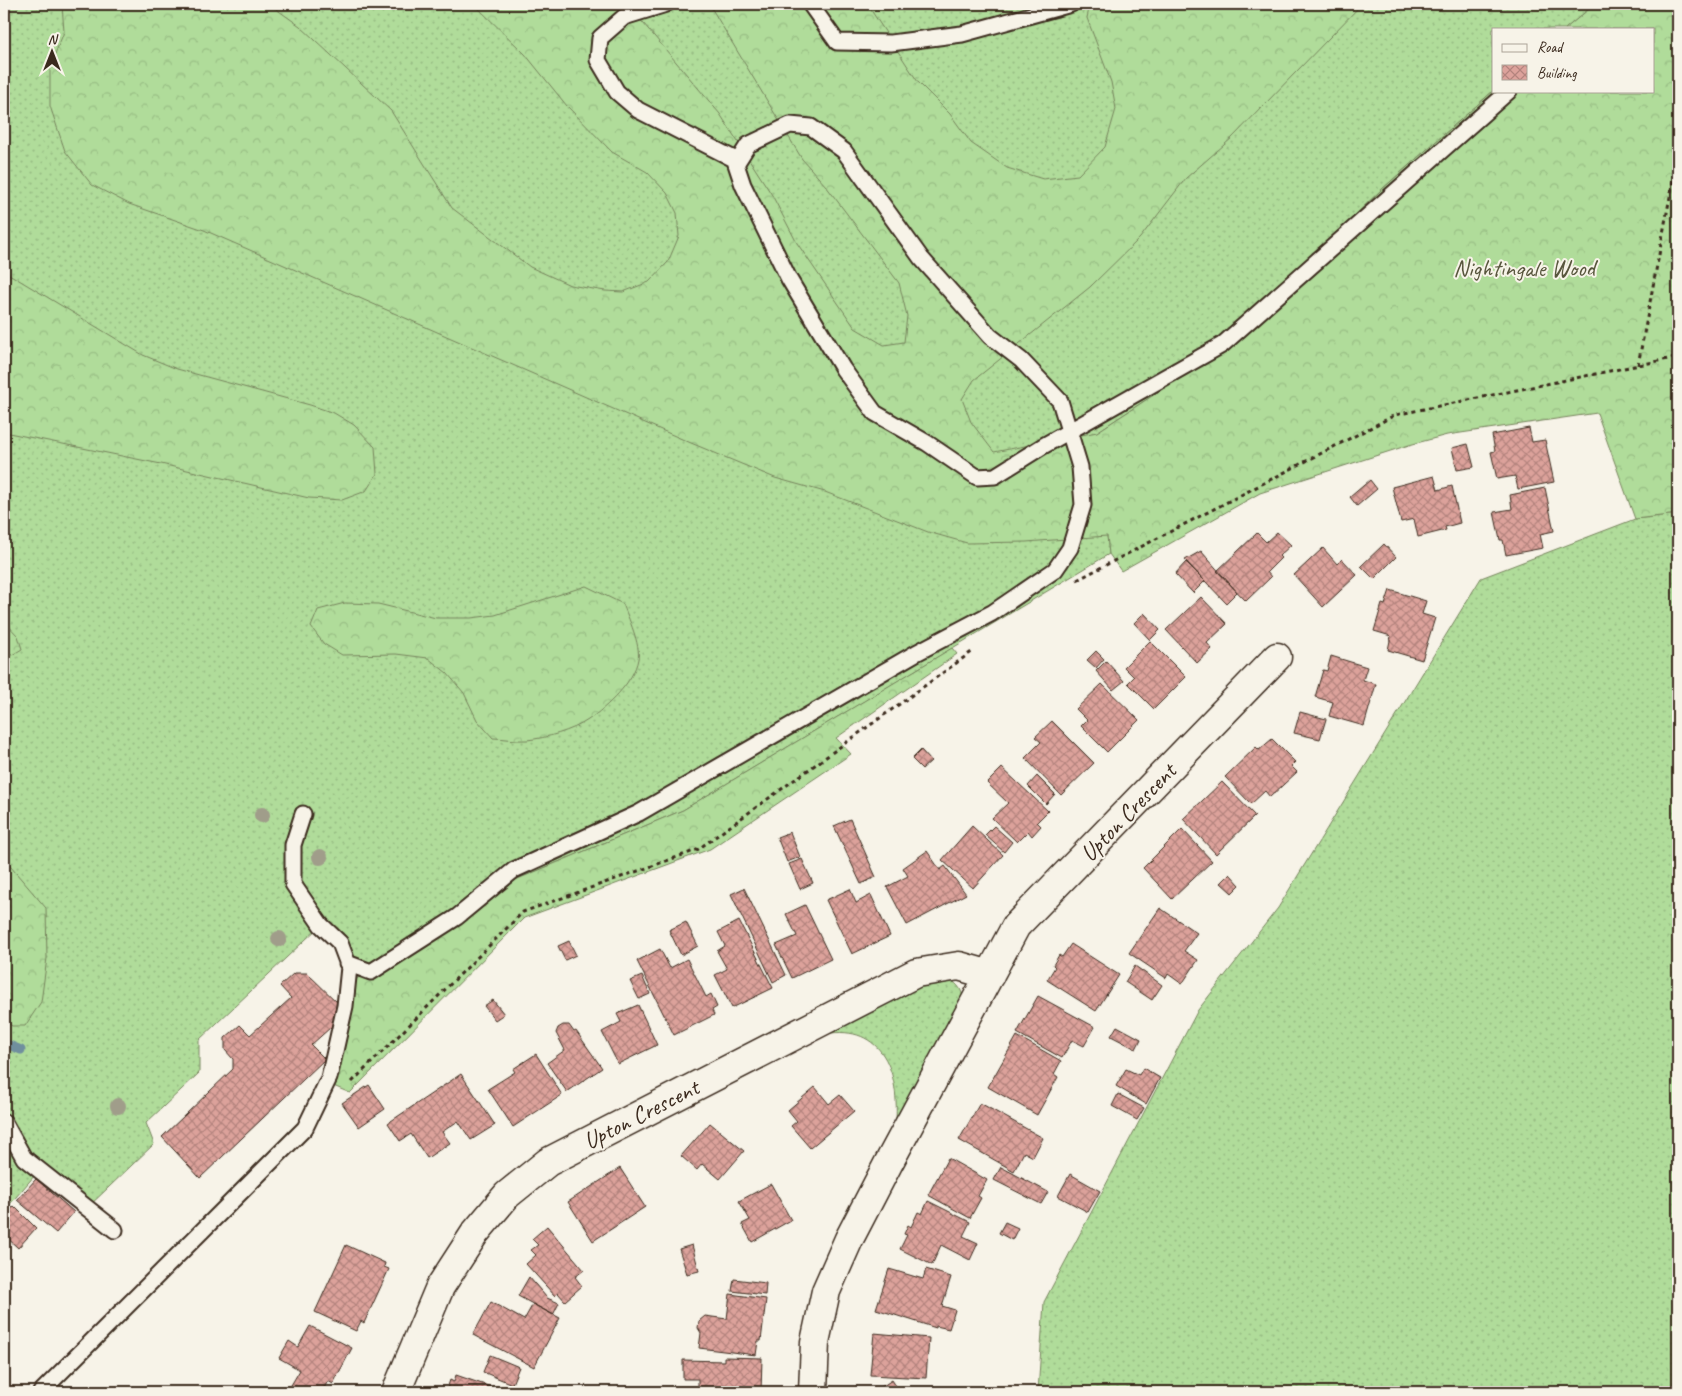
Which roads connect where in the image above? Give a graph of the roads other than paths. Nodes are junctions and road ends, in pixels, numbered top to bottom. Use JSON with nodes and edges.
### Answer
{"nodes":[{"id":1,"x":666,"y":4,"type":"edge"},
{"id":2,"x":810,"y":4,"type":"edge"},
{"id":3,"x":1071,"y":4,"type":"edge"},
{"id":4,"x":1508,"y":92,"type":"edge"},
{"id":5,"x":738,"y":161,"type":"junction"},
{"id":6,"x":1069,"y":431,"type":"junction"},
{"id":7,"x":1277,"y":657,"type":"dead end"},
{"id":8,"x":303,"y":814,"type":"dead end"},
{"id":9,"x":347,"y":963,"type":"junction"},
{"id":10,"x":990,"y":975,"type":"junction"},
{"id":11,"x":4,"y":1122,"type":"edge"},
{"id":12,"x":115,"y":1230,"type":"dead end"},
{"id":13,"x":41,"y":1392,"type":"edge"},
{"id":14,"x":396,"y":1392,"type":"edge"},
{"id":15,"x":813,"y":1392,"type":"edge"}],
"edges":[{"from":1,"to":5,"type":"lane"},
{"from":2,"to":3,"type":"lane"},
{"from":4,"to":6,"type":"lane"},
{"from":5,"to":6,"type":"lane"},
{"from":5,"to":6,"type":"lane"},
{"from":6,"to":9,"type":"lane"},
{"from":7,"to":10,"type":"street","name":"Upton Crescent"},
{"from":8,"to":9,"type":"lane"},
{"from":9,"to":13,"type":"lane"},
{"from":10,"to":14,"type":"street","name":"Upton Crescent"},
{"from":10,"to":15,"type":"street","name":"Upton Crescent"},
{"from":11,"to":12,"type":"lane"}]}
